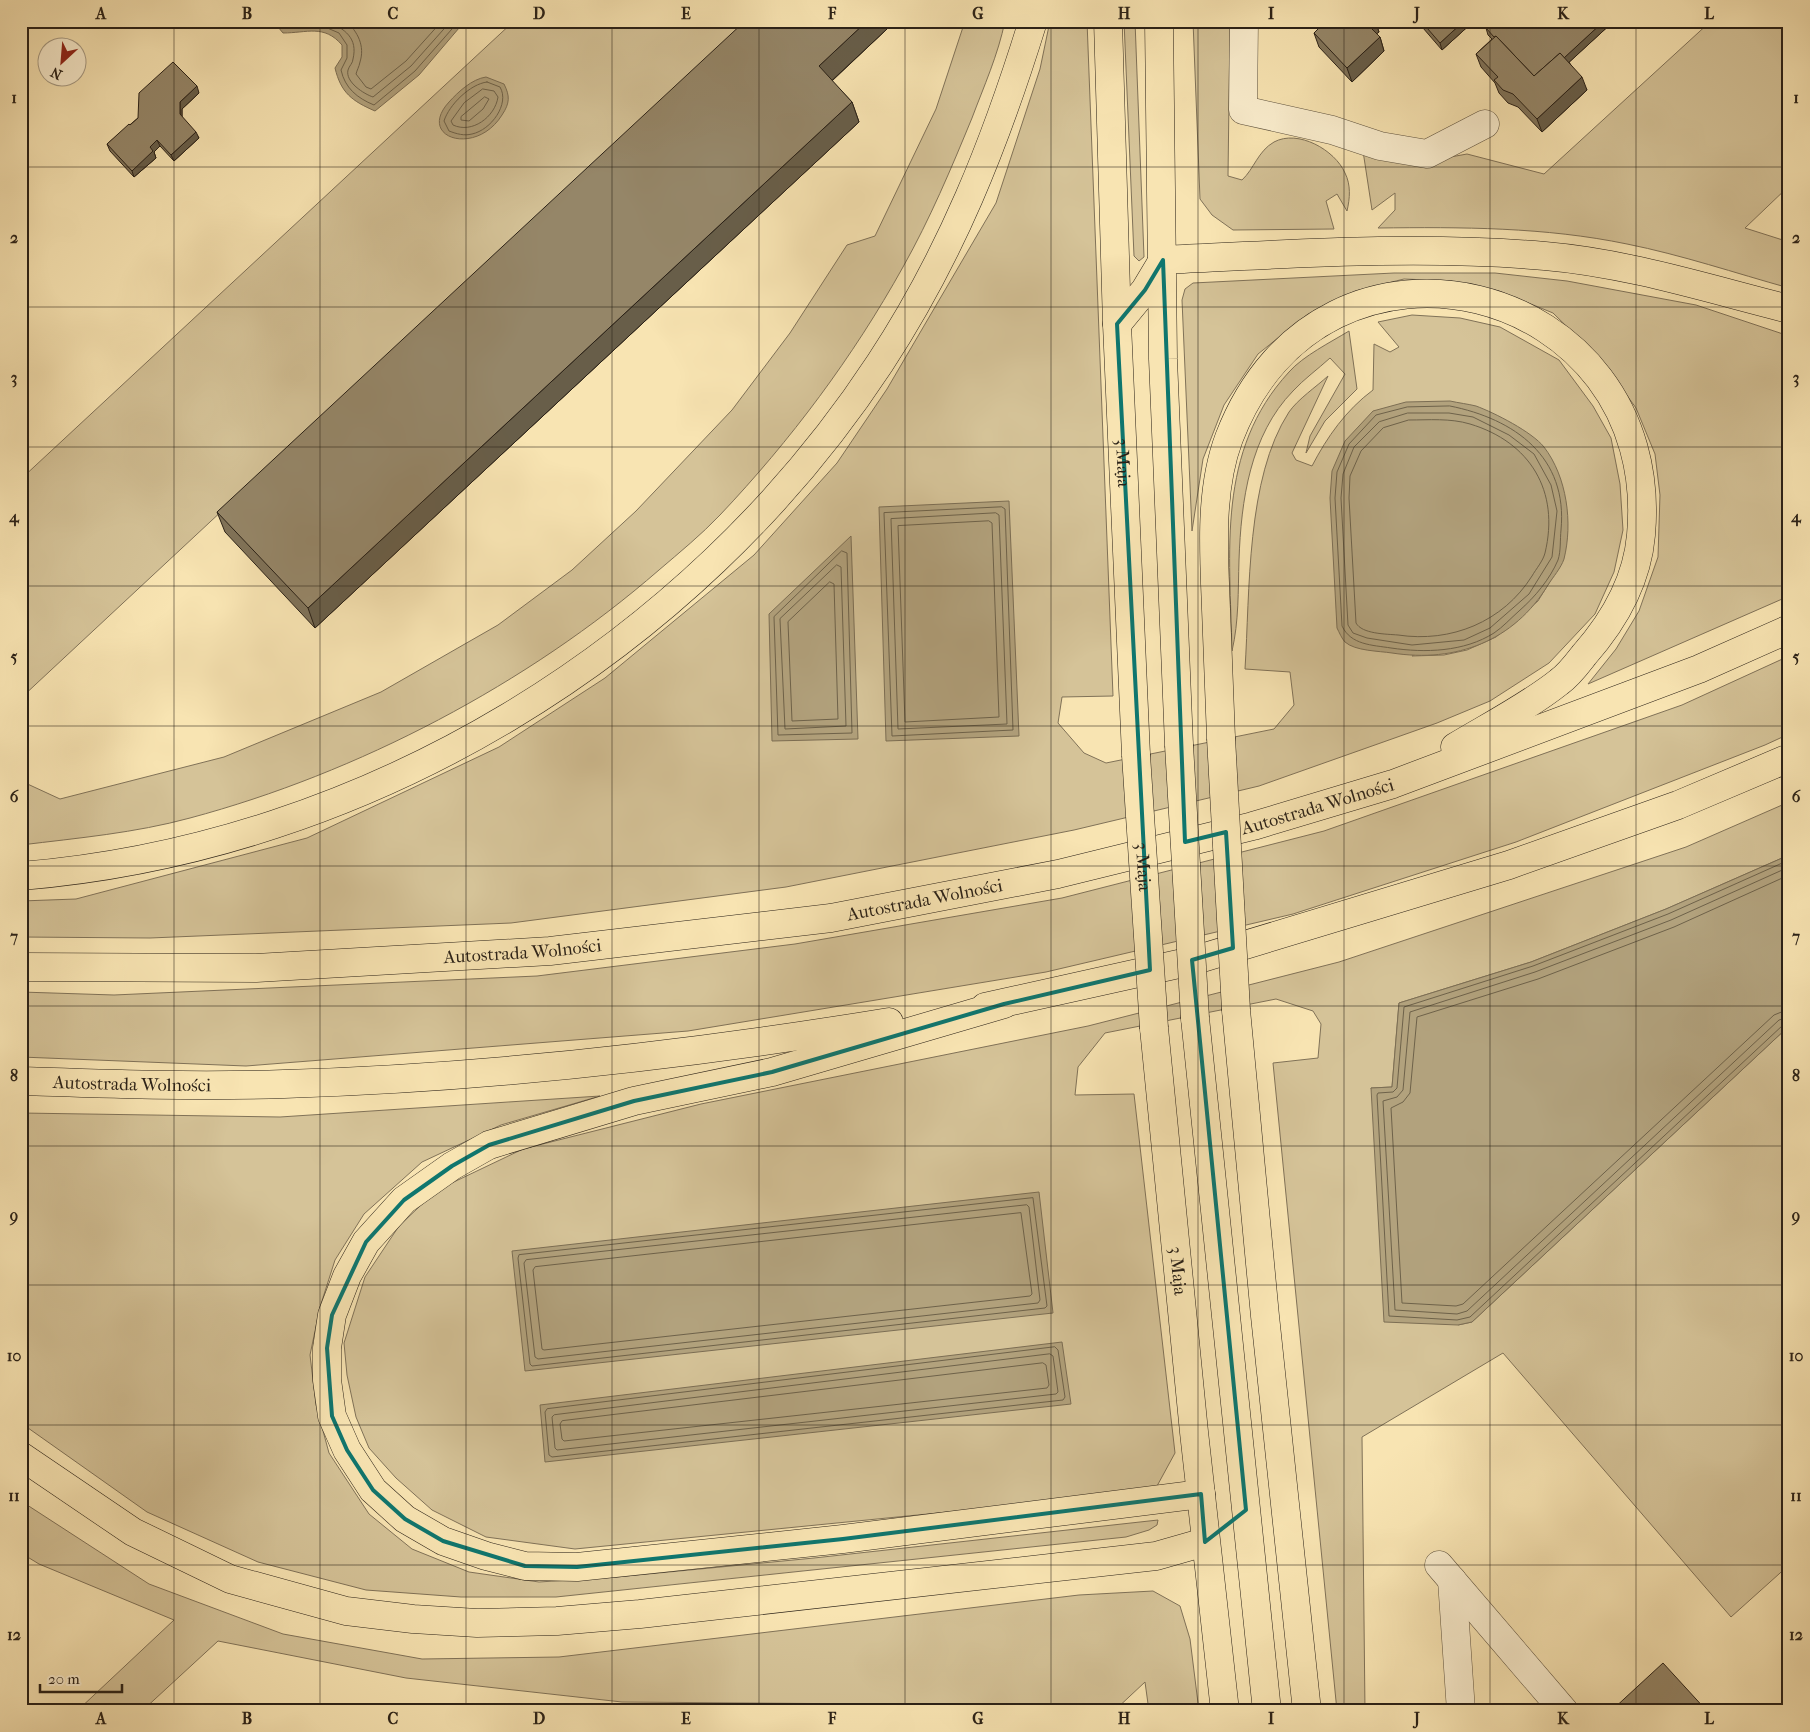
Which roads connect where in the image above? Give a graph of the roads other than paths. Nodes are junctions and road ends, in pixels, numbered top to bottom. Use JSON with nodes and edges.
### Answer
{"nodes":[{"id":1,"x":1033,"y":21,"type":"edge"},
{"id":2,"x":1108,"y":21,"type":"edge"},
{"id":3,"x":1159,"y":21,"type":"edge"},
{"id":4,"x":1244,"y":21,"type":"edge"},
{"id":5,"x":1485,"y":124,"type":"dead end"},
{"id":6,"x":1163,"y":260,"type":"junction"},
{"id":7,"x":1789,"y":309,"type":"edge"},
{"id":8,"x":1117,"y":324,"type":"junction"},
{"id":9,"x":1789,"y":629,"type":"edge"},
{"id":10,"x":1789,"y":758,"type":"edge"},
{"id":11,"x":1393,"y":784,"type":"junction"},
{"id":12,"x":21,"y":876,"type":"edge"},
{"id":13,"x":21,"y":968,"type":"edge"},
{"id":14,"x":1004,"y":1004,"type":"junction"},
{"id":15,"x":21,"y":1081,"type":"edge"},
{"id":16,"x":21,"y":1456,"type":"edge"},
{"id":17,"x":1201,"y":1494,"type":"junction"},
{"id":18,"x":1246,"y":1510,"type":"junction"},
{"id":19,"x":1205,"y":1542,"type":"junction"},
{"id":20,"x":1225,"y":1711,"type":"edge"},
{"id":21,"x":1267,"y":1711,"type":"edge"},
{"id":22,"x":1308,"y":1711,"type":"edge"},
{"id":23,"x":1461,"y":1711,"type":"edge"},
{"id":24,"x":1564,"y":1711,"type":"edge"}],
"edges":[{"from":1,"to":12,"type":"main road"},
{"from":2,"to":8,"type":"main road","name":"3 Maja"},
{"from":3,"to":6,"type":"main road"},
{"from":4,"to":5,"type":"lane"},
{"from":6,"to":7,"type":"main road"},
{"from":6,"to":8,"type":"main road"},
{"from":6,"to":18,"type":"main road","bridge":true},
{"from":8,"to":17,"type":"main road","name":"3 Maja","bridge":true},
{"from":9,"to":11,"type":"main road","name":"Autostrada Wolności"},
{"from":10,"to":14,"type":"main road","name":"Autostrada Wolności"},
{"from":11,"to":13,"type":"main road","name":"Autostrada Wolności"},
{"from":11,"to":22,"type":"main road","bridge":true},
{"from":14,"to":15,"type":"main road","name":"Autostrada Wolności"},
{"from":14,"to":17,"type":"main road"},
{"from":16,"to":19,"type":"main road"},
{"from":17,"to":18,"type":"main road"},
{"from":17,"to":19,"type":"main road","name":"3 Maja"},
{"from":18,"to":19,"type":"main road"},
{"from":18,"to":21,"type":"main road"},
{"from":19,"to":20,"type":"main road","name":"3 Maja"},
{"from":23,"to":24,"type":"lane"}]}
